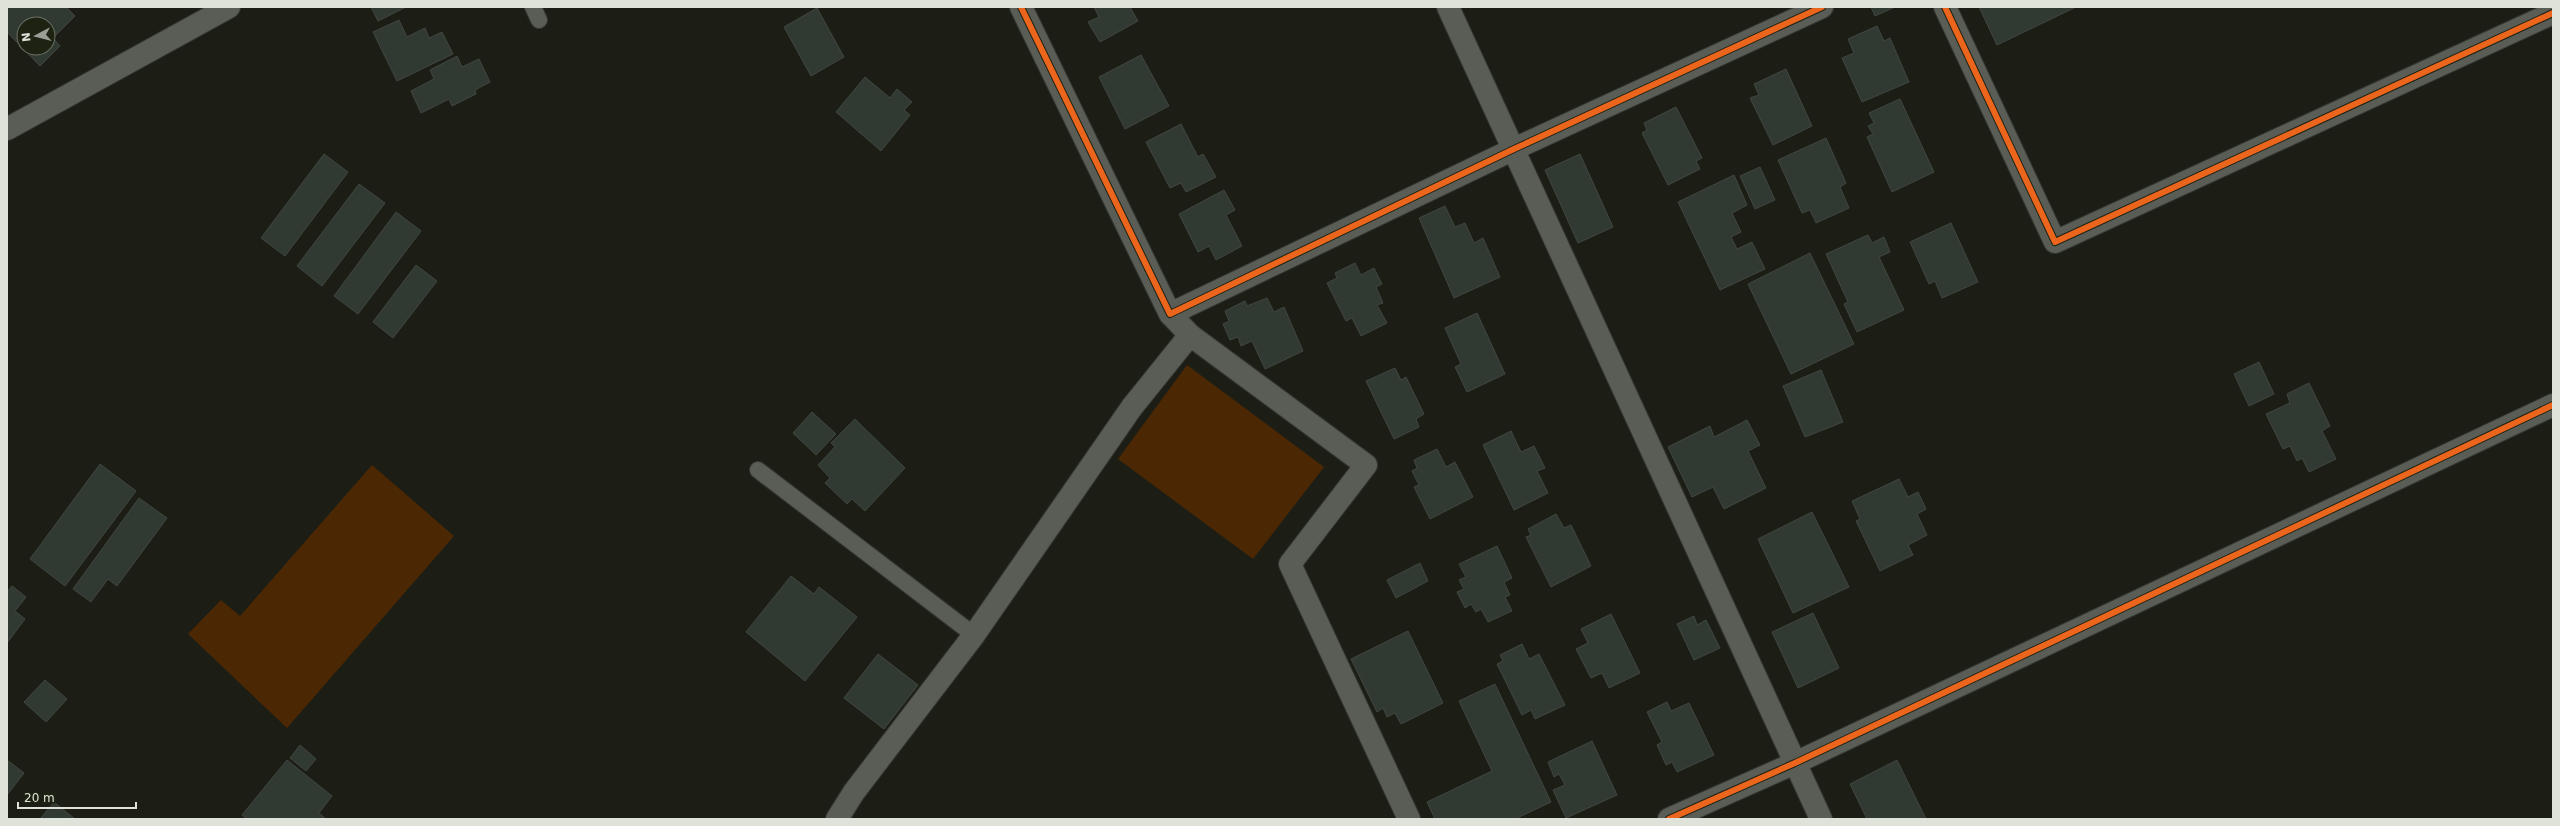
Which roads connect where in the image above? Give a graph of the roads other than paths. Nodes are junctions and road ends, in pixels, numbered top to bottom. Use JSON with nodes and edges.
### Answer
{"nodes":[{"id":1,"x":229,"y":7,"type":"edge"},
{"id":2,"x":1021,"y":7,"type":"edge"},
{"id":3,"x":1448,"y":7,"type":"edge"},
{"id":4,"x":1822,"y":7,"type":"edge"},
{"id":5,"x":1945,"y":7,"type":"edge"},
{"id":6,"x":2553,"y":13,"type":"edge"},
{"id":7,"x":7,"y":129,"type":"edge"},
{"id":8,"x":1514,"y":149,"type":"junction"},
{"id":9,"x":1170,"y":314,"type":"junction"},
{"id":10,"x":1190,"y":335,"type":"junction"},
{"id":11,"x":2553,"y":405,"type":"edge"},
{"id":12,"x":758,"y":470,"type":"dead end"},
{"id":13,"x":974,"y":635,"type":"junction"},
{"id":14,"x":1795,"y":762,"type":"junction"},
{"id":15,"x":837,"y":819,"type":"edge"},
{"id":16,"x":1409,"y":819,"type":"edge"},
{"id":17,"x":1669,"y":819,"type":"edge"},
{"id":18,"x":1821,"y":819,"type":"edge"}],
"edges":[{"from":1,"to":7,"type":"street"},
{"from":2,"to":9,"type":"street"},
{"from":3,"to":8,"type":"street"},
{"from":4,"to":8,"type":"street"},
{"from":5,"to":6,"type":"street"},
{"from":8,"to":9,"type":"street"},
{"from":8,"to":14,"type":"street"},
{"from":9,"to":10,"type":"street"},
{"from":10,"to":13,"type":"street"},
{"from":10,"to":16,"type":"street"},
{"from":11,"to":14,"type":"street"},
{"from":12,"to":13,"type":"lane"},
{"from":13,"to":15,"type":"street"},
{"from":14,"to":17,"type":"street"},
{"from":14,"to":18,"type":"street"}]}
